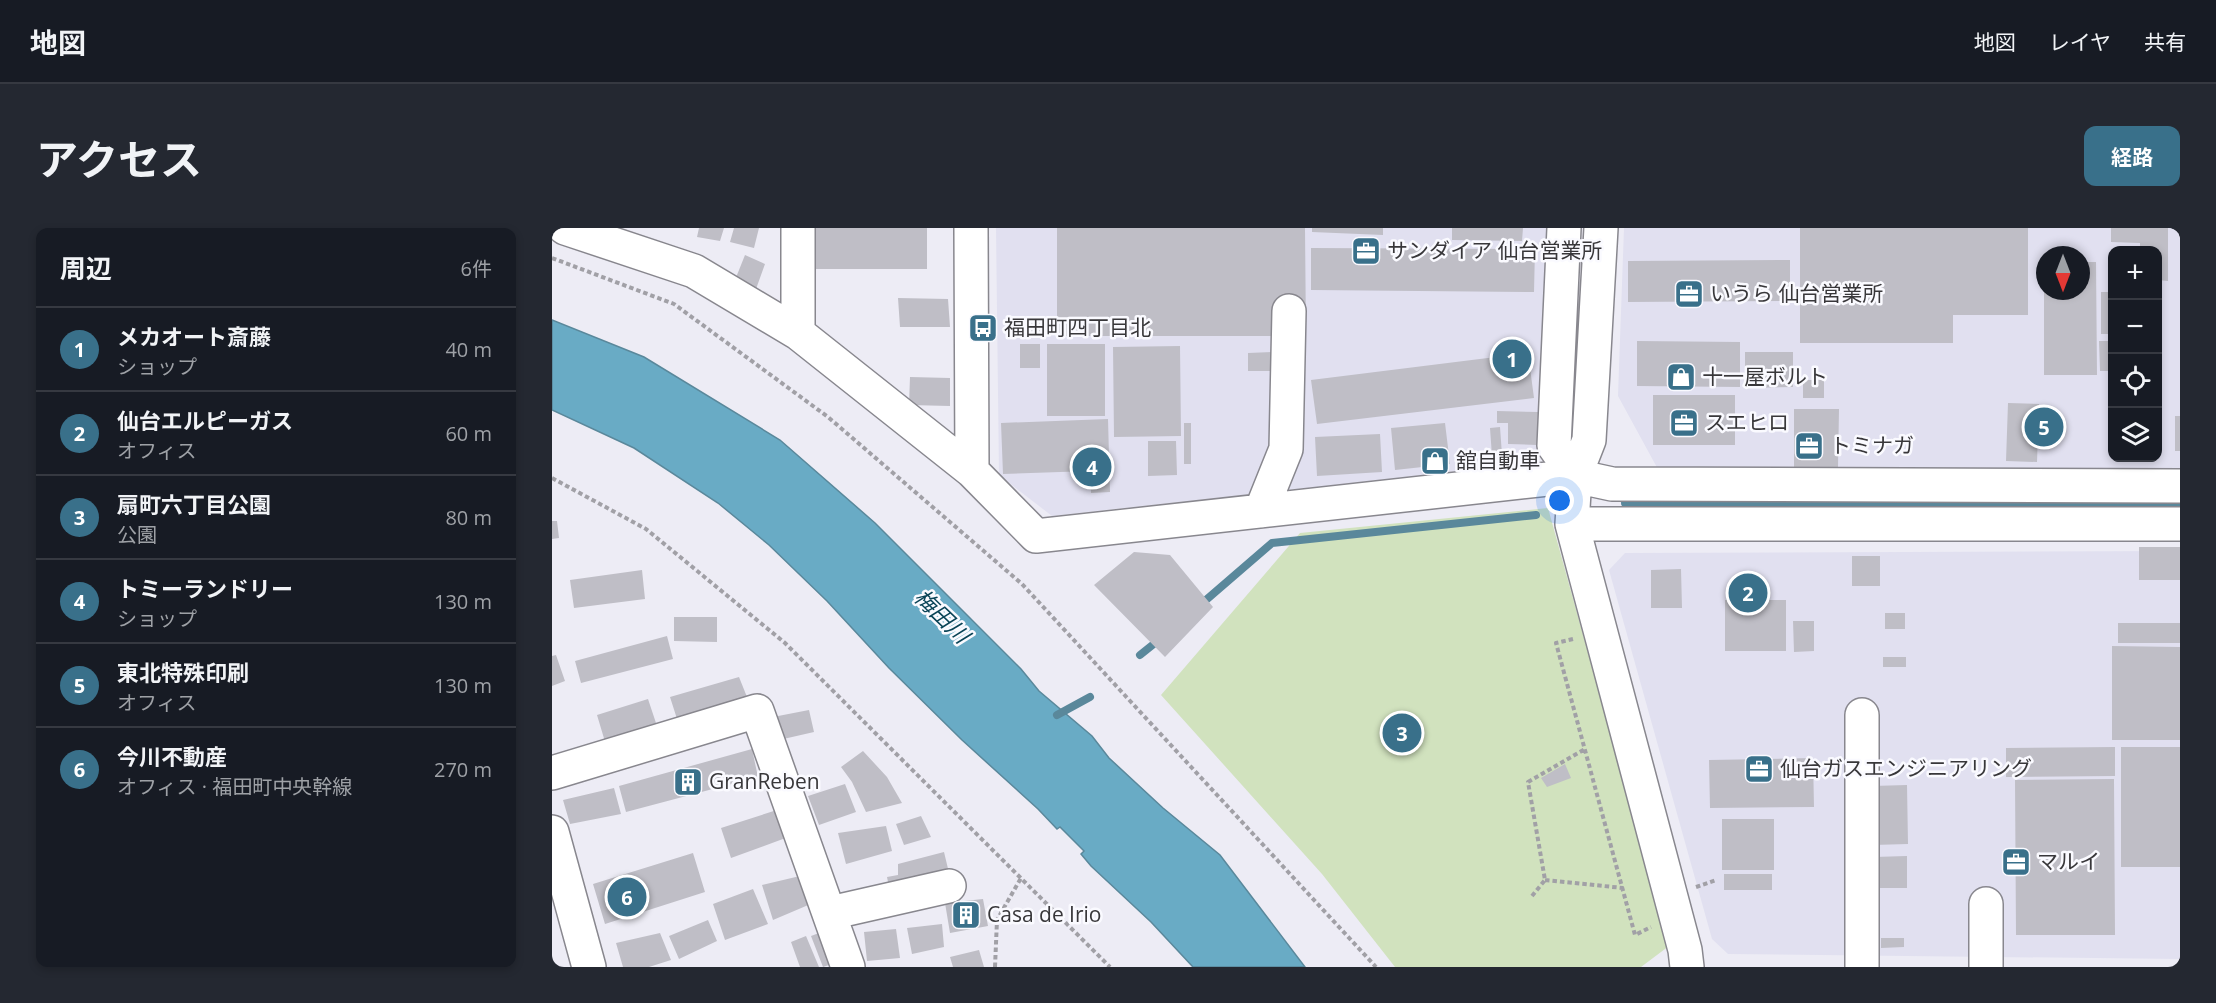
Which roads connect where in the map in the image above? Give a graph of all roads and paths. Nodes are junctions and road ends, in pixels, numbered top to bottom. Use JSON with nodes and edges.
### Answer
{"nodes":[{"id":1,"x":565,"y":228,"type":"edge"},
{"id":2,"x":798,"y":228,"type":"edge"},
{"id":3,"x":971,"y":228,"type":"edge"},
{"id":4,"x":1564,"y":228,"type":"edge"},
{"id":5,"x":1601,"y":228,"type":"edge"},
{"id":6,"x":552,"y":258,"type":"edge"},
{"id":7,"x":1289,"y":311,"type":"dead end"},
{"id":8,"x":798,"y":333,"type":"junction"},
{"id":9,"x":972,"y":471,"type":"junction"},
{"id":10,"x":1575,"y":476,"type":"junction"},
{"id":11,"x":552,"y":478,"type":"edge"},
{"id":12,"x":2180,"y":486,"type":"edge"},
{"id":13,"x":1262,"y":511,"type":"junction"},
{"id":14,"x":1572,"y":524,"type":"junction"},
{"id":15,"x":2180,"y":524,"type":"edge"},
{"id":16,"x":1583,"y":637,"type":"dead end"},
{"id":17,"x":1862,"y":715,"type":"dead end"},
{"id":18,"x":1585,"y":749,"type":"junction"},
{"id":19,"x":552,"y":773,"type":"edge"},
{"id":20,"x":552,"y":832,"type":"edge"},
{"id":21,"x":1021,"y":878,"type":"junction"},
{"id":22,"x":1545,"y":880,"type":"junction"},
{"id":23,"x":1716,"y":880,"type":"dead end"},
{"id":24,"x":949,"y":886,"type":"dead end"},
{"id":25,"x":1623,"y":888,"type":"junction"},
{"id":26,"x":1693,"y":888,"type":"dead end"},
{"id":27,"x":1533,"y":896,"type":"dead end"},
{"id":28,"x":1986,"y":904,"type":"dead end"},
{"id":29,"x":830,"y":913,"type":"junction"},
{"id":30,"x":1635,"y":935,"type":"dead end"},
{"id":31,"x":589,"y":967,"type":"edge"},
{"id":32,"x":848,"y":967,"type":"edge"},
{"id":33,"x":995,"y":967,"type":"edge"},
{"id":34,"x":1110,"y":967,"type":"edge"},
{"id":35,"x":1376,"y":967,"type":"edge"},
{"id":36,"x":1687,"y":967,"type":"edge"},
{"id":37,"x":1862,"y":967,"type":"edge"},
{"id":38,"x":1986,"y":967,"type":"edge"}],
"edges":[{"from":1,"to":8,"type":"street"},
{"from":2,"to":8,"type":"street"},
{"from":3,"to":9,"type":"street"},
{"from":4,"to":10,"type":"street"},
{"from":5,"to":10,"type":"street"},
{"from":6,"to":35,"type":"path"},
{"from":7,"to":13,"type":"street"},
{"from":8,"to":9,"type":"street"},
{"from":9,"to":13,"type":"street"},
{"from":10,"to":12,"type":"street"},
{"from":10,"to":13,"type":"street"},
{"from":10,"to":14,"type":"street"},
{"from":11,"to":21,"type":"path"},
{"from":14,"to":15,"type":"street"},
{"from":14,"to":36,"type":"street"},
{"from":16,"to":18,"type":"path"},
{"from":17,"to":37,"type":"street"},
{"from":18,"to":22,"type":"path"},
{"from":18,"to":25,"type":"path"},
{"from":19,"to":29,"type":"street"},
{"from":20,"to":31,"type":"street"},
{"from":21,"to":33,"type":"path"},
{"from":21,"to":34,"type":"path"},
{"from":22,"to":25,"type":"path"},
{"from":22,"to":27,"type":"path"},
{"from":23,"to":26,"type":"path"},
{"from":24,"to":29,"type":"street"},
{"from":25,"to":30,"type":"path"},
{"from":28,"to":38,"type":"street"},
{"from":29,"to":32,"type":"street"}]}
